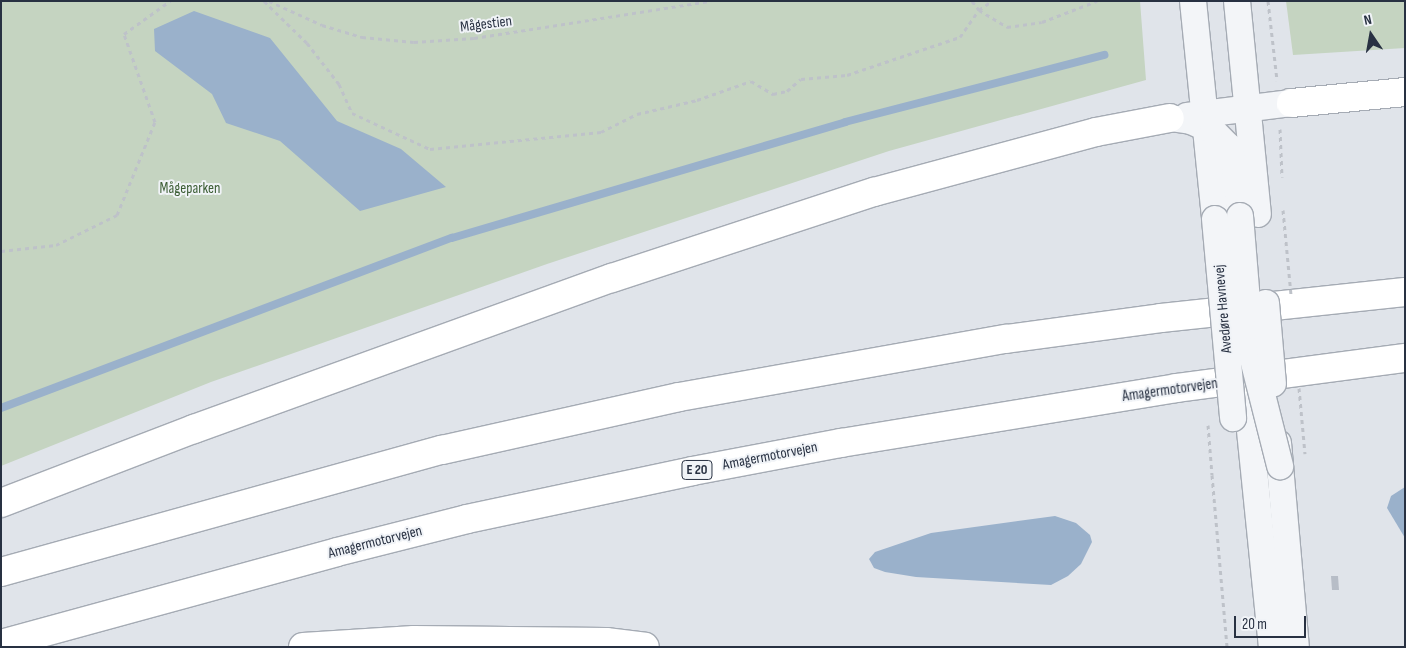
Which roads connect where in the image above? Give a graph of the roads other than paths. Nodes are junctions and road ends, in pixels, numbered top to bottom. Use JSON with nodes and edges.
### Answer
{"nodes":[{"id":1,"x":1193,"y":1,"type":"edge"},
{"id":2,"x":1237,"y":1,"type":"edge"},
{"id":3,"x":1405,"y":92,"type":"edge"},
{"id":4,"x":1291,"y":103,"type":"joint"},
{"id":5,"x":1248,"y":108,"type":"junction"},
{"id":6,"x":1170,"y":118,"type":"joint"},
{"id":7,"x":1206,"y":121,"type":"junction"},
{"id":8,"x":1249,"y":215,"type":"junction"},
{"id":9,"x":1405,"y":292,"type":"edge"},
{"id":10,"x":1405,"y":358,"type":"edge"},
{"id":11,"x":1246,"y":470,"type":"junction"},
{"id":12,"x":1,"y":503,"type":"edge"},
{"id":13,"x":1,"y":572,"type":"edge"},
{"id":14,"x":1,"y":644,"type":"edge"},
{"id":15,"x":303,"y":647,"type":"edge"},
{"id":16,"x":645,"y":647,"type":"edge"},
{"id":17,"x":1253,"y":647,"type":"edge"},
{"id":18,"x":1272,"y":647,"type":"edge"},
{"id":19,"x":1296,"y":647,"type":"edge"}],
"edges":[{"from":1,"to":7,"type":"street","name":"Avedøre Havnevej"},
{"from":2,"to":5,"type":"street","name":"Avedøre Havnevej"},
{"from":3,"to":4,"type":"highway"},
{"from":4,"to":5,"type":"street"},
{"from":5,"to":7,"type":"street"},
{"from":5,"to":8,"type":"street","name":"Avedøre Havnevej"},
{"from":6,"to":7,"type":"street"},
{"from":6,"to":12,"type":"highway"},
{"from":7,"to":8,"type":"street"},
{"from":7,"to":11,"type":"street","name":"Avedøre Havnevej","bridge":true},
{"from":8,"to":11,"type":"street","name":"Avedøre Havnevej","bridge":true},
{"from":9,"to":13,"type":"highway"},
{"from":10,"to":14,"type":"highway","name":"Amagermotorvejen","number":"E 20"},
{"from":11,"to":17,"type":"street","name":"Avedøre Havnevej"},
{"from":11,"to":18,"type":"street"},
{"from":11,"to":19,"type":"street","name":"Avedøre Havnevej"},
{"from":15,"to":16,"type":"highway"}]}
